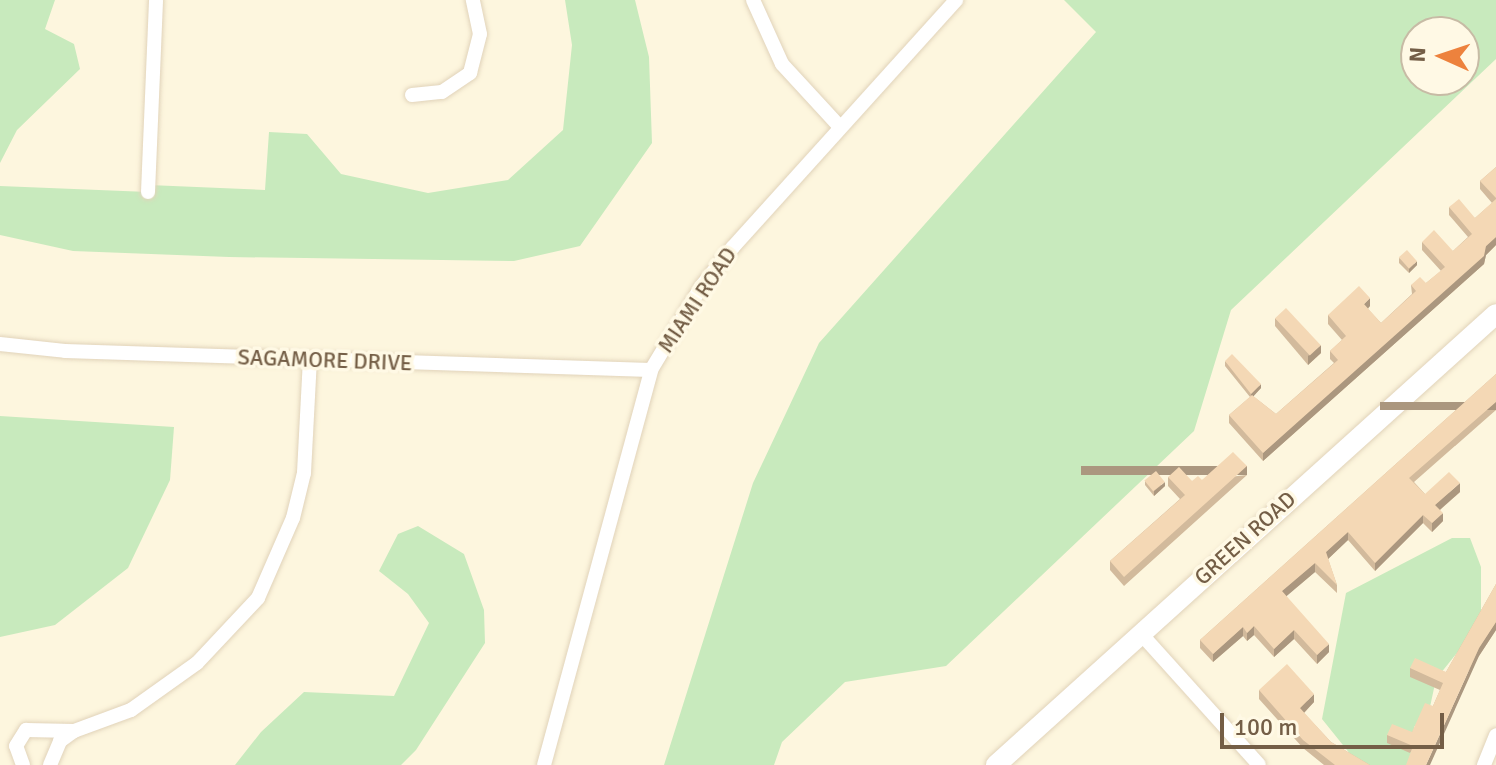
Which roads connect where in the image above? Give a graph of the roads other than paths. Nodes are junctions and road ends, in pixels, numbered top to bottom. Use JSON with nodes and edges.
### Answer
{"nodes":[{"id":1,"x":156,"y":0,"type":"edge"},
{"id":2,"x":473,"y":0,"type":"edge"},
{"id":3,"x":753,"y":0,"type":"edge"},
{"id":4,"x":956,"y":0,"type":"edge"},
{"id":5,"x":412,"y":95,"type":"dead end"},
{"id":6,"x":840,"y":127,"type":"junction"},
{"id":7,"x":148,"y":192,"type":"dead end"},
{"id":8,"x":1496,"y":314,"type":"edge"},
{"id":9,"x":0,"y":344,"type":"edge"},
{"id":10,"x":310,"y":360,"type":"junction"},
{"id":11,"x":651,"y":370,"type":"junction"},
{"id":12,"x":1143,"y":636,"type":"junction"},
{"id":13,"x":74,"y":731,"type":"junction"},
{"id":14,"x":1496,"y":735,"type":"edge"},
{"id":15,"x":23,"y":765,"type":"edge"},
{"id":16,"x":50,"y":765,"type":"edge"},
{"id":17,"x":544,"y":765,"type":"edge"},
{"id":18,"x":996,"y":765,"type":"edge"},
{"id":19,"x":1259,"y":765,"type":"edge"},
{"id":20,"x":1484,"y":765,"type":"edge"}],
"edges":[{"from":1,"to":7,"type":"street"},
{"from":2,"to":5,"type":"street"},
{"from":3,"to":6,"type":"street"},
{"from":4,"to":6,"type":"street","name":"MIAMI ROAD"},
{"from":6,"to":11,"type":"street","name":"MIAMI ROAD"},
{"from":8,"to":12,"type":"main road","name":"GREEN ROAD"},
{"from":9,"to":10,"type":"street","name":"SAGAMORE DRIVE"},
{"from":10,"to":11,"type":"street","name":"SAGAMORE DRIVE"},
{"from":10,"to":13,"type":"street"},
{"from":11,"to":17,"type":"street","name":"MIAMI ROAD"},
{"from":12,"to":18,"type":"main road","name":"GREEN ROAD"},
{"from":12,"to":19,"type":"street"},
{"from":13,"to":15,"type":"street"},
{"from":13,"to":16,"type":"street"},
{"from":14,"to":20,"type":"street"}]}
